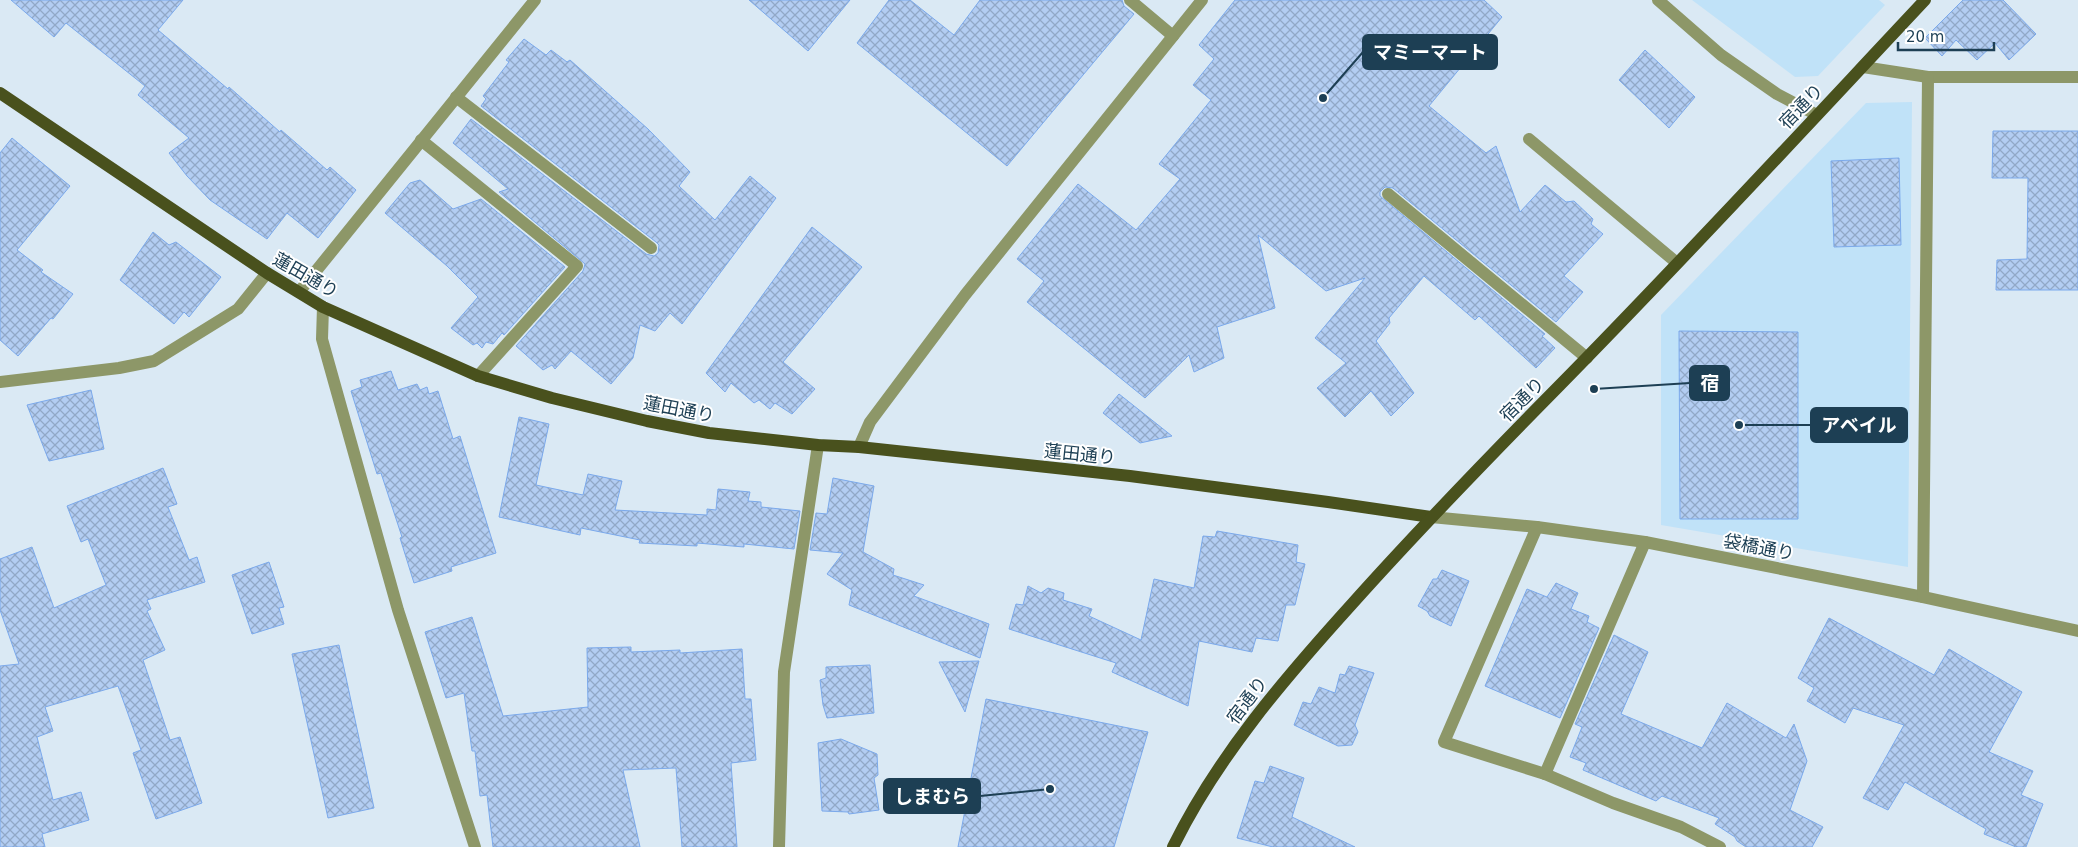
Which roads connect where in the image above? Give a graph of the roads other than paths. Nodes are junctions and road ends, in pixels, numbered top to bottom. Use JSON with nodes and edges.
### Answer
{"nodes":[{"id":1,"x":535,"y":0,"type":"edge"},
{"id":2,"x":1130,"y":0,"type":"edge"},
{"id":3,"x":1202,"y":0,"type":"edge"},
{"id":4,"x":1658,"y":0,"type":"edge"},
{"id":5,"x":1926,"y":0,"type":"edge"},
{"id":6,"x":1174,"y":36,"type":"junction"},
{"id":7,"x":1862,"y":68,"type":"junction"},
{"id":8,"x":1928,"y":77,"type":"junction"},
{"id":9,"x":2078,"y":77,"type":"edge"},
{"id":10,"x":0,"y":93,"type":"edge"},
{"id":11,"x":456,"y":97,"type":"junction"},
{"id":12,"x":1817,"y":115,"type":"junction"},
{"id":13,"x":1529,"y":139,"type":"dead end"},
{"id":14,"x":421,"y":140,"type":"junction"},
{"id":15,"x":1388,"y":194,"type":"dead end"},
{"id":16,"x":651,"y":248,"type":"dead end"},
{"id":17,"x":1676,"y":263,"type":"junction"},
{"id":18,"x":267,"y":273,"type":"junction"},
{"id":19,"x":299,"y":292,"type":"junction"},
{"id":20,"x":322,"y":307,"type":"junction"},
{"id":21,"x":1587,"y":358,"type":"junction"},
{"id":22,"x":478,"y":376,"type":"junction"},
{"id":23,"x":0,"y":382,"type":"edge"},
{"id":24,"x":818,"y":445,"type":"junction"},
{"id":25,"x":859,"y":447,"type":"junction"},
{"id":26,"x":1431,"y":517,"type":"junction"},
{"id":27,"x":1538,"y":527,"type":"junction"},
{"id":28,"x":1645,"y":542,"type":"junction"},
{"id":29,"x":1922,"y":597,"type":"junction"},
{"id":30,"x":2078,"y":631,"type":"edge"},
{"id":31,"x":1545,"y":774,"type":"junction"},
{"id":32,"x":475,"y":847,"type":"edge"},
{"id":33,"x":779,"y":847,"type":"edge"},
{"id":34,"x":1173,"y":847,"type":"edge"},
{"id":35,"x":1720,"y":847,"type":"edge"}],
"edges":[{"from":1,"to":11,"type":"street"},
{"from":2,"to":6,"type":"street"},
{"from":3,"to":6,"type":"street"},
{"from":4,"to":12,"type":"street"},
{"from":5,"to":7,"type":"main road","name":"宿通り"},
{"from":6,"to":25,"type":"street"},
{"from":7,"to":8,"type":"street"},
{"from":7,"to":12,"type":"main road","name":"宿通り"},
{"from":8,"to":9,"type":"street"},
{"from":8,"to":29,"type":"street"},
{"from":10,"to":18,"type":"main road","name":"蓮田通り"},
{"from":11,"to":14,"type":"street"},
{"from":11,"to":16,"type":"street"},
{"from":12,"to":17,"type":"main road","name":"宿通り"},
{"from":13,"to":17,"type":"street"},
{"from":14,"to":19,"type":"street"},
{"from":14,"to":22,"type":"street"},
{"from":15,"to":21,"type":"street"},
{"from":17,"to":21,"type":"main road","name":"宿通り"},
{"from":18,"to":19,"type":"main road","name":"蓮田通り"},
{"from":18,"to":23,"type":"street"},
{"from":19,"to":20,"type":"main road","name":"蓮田通り"},
{"from":20,"to":22,"type":"main road","name":"蓮田通り"},
{"from":20,"to":32,"type":"street"},
{"from":21,"to":26,"type":"main road","name":"宿通り"},
{"from":22,"to":24,"type":"main road","name":"蓮田通り"},
{"from":24,"to":25,"type":"main road","name":"蓮田通り"},
{"from":24,"to":33,"type":"street"},
{"from":25,"to":26,"type":"main road","name":"蓮田通り"},
{"from":26,"to":27,"type":"street","name":"袋橋通り"},
{"from":26,"to":34,"type":"main road","name":"宿通り"},
{"from":27,"to":28,"type":"street","name":"袋橋通り"},
{"from":27,"to":31,"type":"street"},
{"from":28,"to":29,"type":"street","name":"袋橋通り"},
{"from":28,"to":31,"type":"street"},
{"from":29,"to":30,"type":"street","name":"袋橋通り"},
{"from":31,"to":35,"type":"street"}]}
